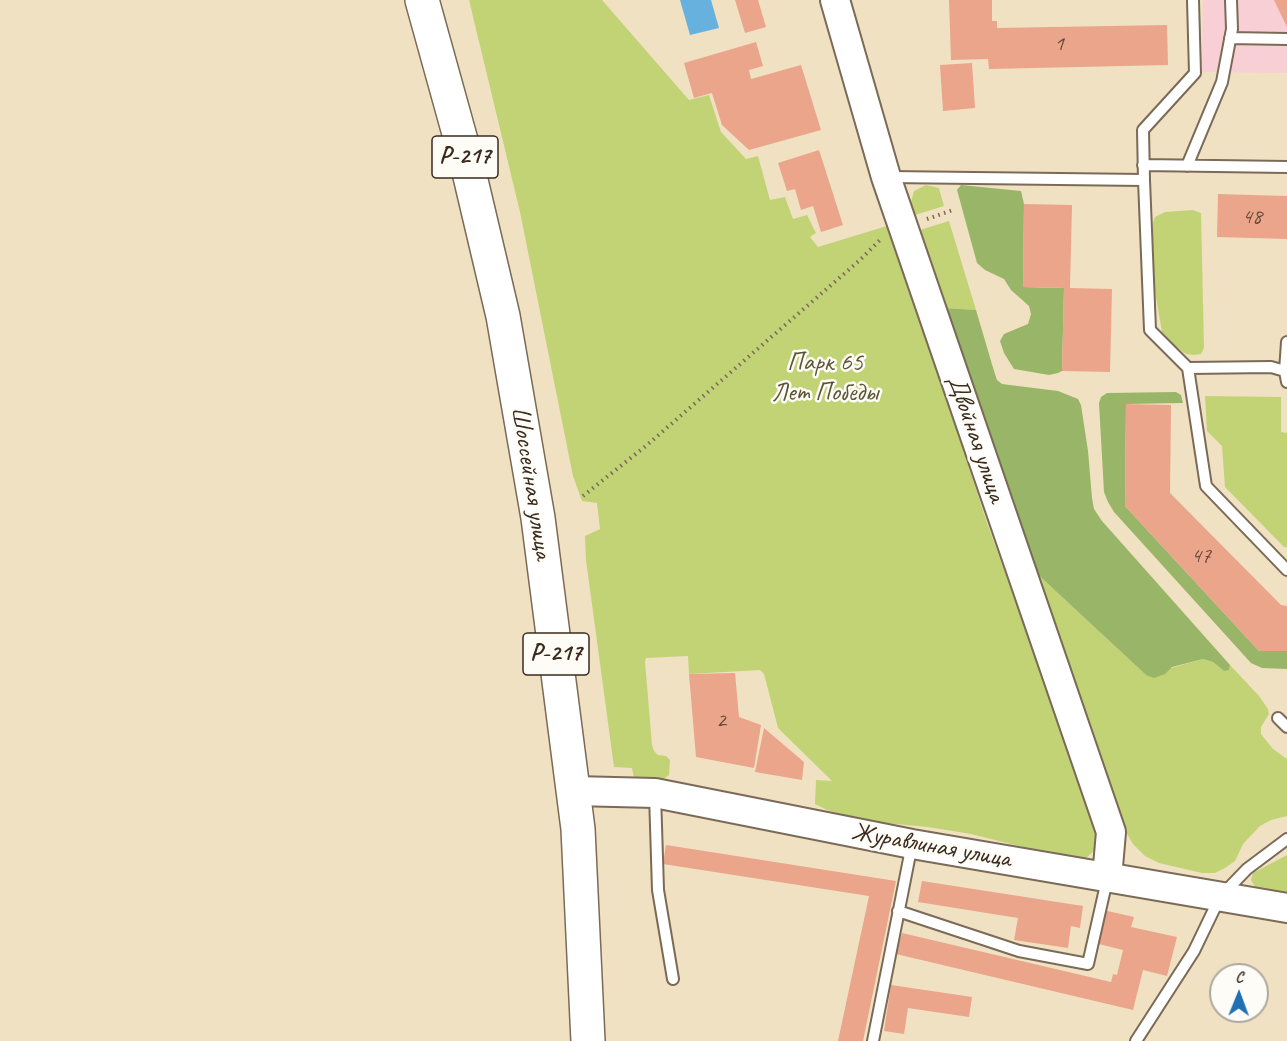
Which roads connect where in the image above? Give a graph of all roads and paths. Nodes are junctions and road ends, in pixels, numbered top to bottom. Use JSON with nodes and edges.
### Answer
{"nodes":[{"id":1,"x":422,"y":0,"type":"edge"},
{"id":2,"x":835,"y":0,"type":"edge"},
{"id":3,"x":1193,"y":0,"type":"edge"},
{"id":4,"x":1232,"y":0,"type":"edge"},
{"id":5,"x":1230,"y":38,"type":"junction"},
{"id":6,"x":1287,"y":39,"type":"edge"},
{"id":7,"x":1143,"y":165,"type":"junction"},
{"id":8,"x":1187,"y":166,"type":"junction"},
{"id":9,"x":1287,"y":167,"type":"edge"},
{"id":10,"x":886,"y":177,"type":"junction"},
{"id":11,"x":1144,"y":180,"type":"junction"},
{"id":12,"x":953,"y":210,"type":"dead end"},
{"id":13,"x":903,"y":228,"type":"junction"},
{"id":14,"x":1287,"y":342,"type":"edge"},
{"id":15,"x":1188,"y":368,"type":"junction"},
{"id":16,"x":1286,"y":376,"type":"edge"},
{"id":17,"x":583,"y":496,"type":"dead end"},
{"id":18,"x":1287,"y":570,"type":"edge"},
{"id":19,"x":1278,"y":718,"type":"dead end"},
{"id":20,"x":1287,"y":727,"type":"edge"},
{"id":21,"x":574,"y":791,"type":"junction"},
{"id":22,"x":655,"y":793,"type":"junction"},
{"id":23,"x":1287,"y":839,"type":"edge"},
{"id":24,"x":912,"y":844,"type":"junction"},
{"id":25,"x":1107,"y":878,"type":"junction"},
{"id":26,"x":1220,"y":897,"type":"junction"},
{"id":27,"x":1287,"y":908,"type":"edge"},
{"id":28,"x":898,"y":911,"type":"junction"},
{"id":29,"x":673,"y":979,"type":"dead end"},
{"id":30,"x":588,"y":1041,"type":"edge"},
{"id":31,"x":873,"y":1041,"type":"edge"},
{"id":32,"x":1136,"y":1041,"type":"edge"}],
"edges":[{"from":1,"to":21,"type":"highway","name":"Шоссейная улица","number":"Р-217"},
{"from":2,"to":10,"type":"street","name":"Двойная улица"},
{"from":3,"to":7,"type":"lane"},
{"from":4,"to":5,"type":"lane"},
{"from":5,"to":6,"type":"lane"},
{"from":5,"to":8,"type":"lane"},
{"from":7,"to":8,"type":"lane"},
{"from":7,"to":11,"type":"lane"},
{"from":8,"to":9,"type":"lane"},
{"from":10,"to":11,"type":"lane"},
{"from":10,"to":13,"type":"street","name":"Двойная улица"},
{"from":11,"to":15,"type":"lane"},
{"from":12,"to":13,"type":"path"},
{"from":13,"to":17,"type":"path"},
{"from":13,"to":25,"type":"street","name":"Двойная улица"},
{"from":14,"to":16,"type":"lane"},
{"from":15,"to":16,"type":"lane"},
{"from":15,"to":18,"type":"lane"},
{"from":19,"to":20,"type":"lane"},
{"from":21,"to":22,"type":"street","name":"Журавлиная улица"},
{"from":21,"to":30,"type":"highway","name":"Шоссейная улица","number":"Р-217"},
{"from":22,"to":24,"type":"street","name":"Журавлиная улица"},
{"from":22,"to":29,"type":"lane"},
{"from":23,"to":26,"type":"lane"},
{"from":24,"to":25,"type":"street","name":"Журавлиная улица"},
{"from":24,"to":28,"type":"lane"},
{"from":25,"to":26,"type":"street","name":"Журавлиная улица"},
{"from":25,"to":28,"type":"lane"},
{"from":26,"to":27,"type":"street","name":"Журавлиная улица"},
{"from":26,"to":32,"type":"lane"},
{"from":28,"to":31,"type":"lane"}]}
